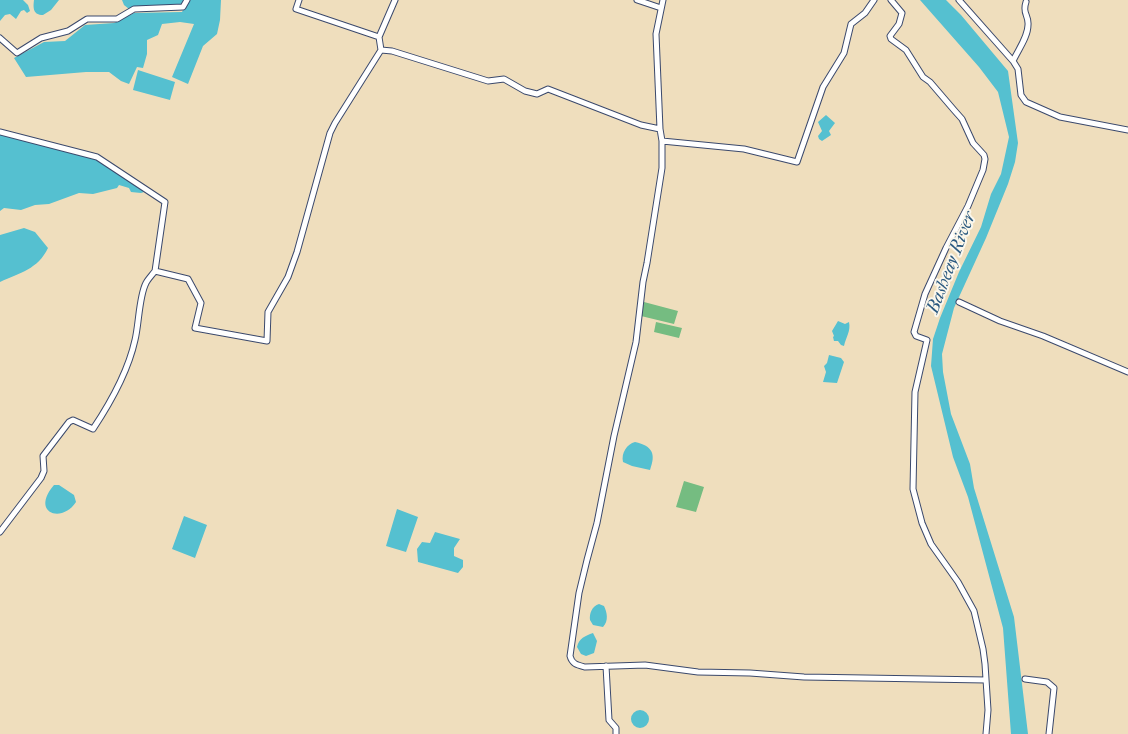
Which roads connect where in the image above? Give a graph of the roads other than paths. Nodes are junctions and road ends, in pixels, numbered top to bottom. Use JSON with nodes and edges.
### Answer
{"nodes":[{"id":1,"x":187,"y":0,"type":"edge"},
{"id":2,"x":299,"y":0,"type":"edge"},
{"id":3,"x":395,"y":0,"type":"edge"},
{"id":4,"x":637,"y":0,"type":"edge"},
{"id":5,"x":663,"y":0,"type":"edge"},
{"id":6,"x":874,"y":0,"type":"edge"},
{"id":7,"x":891,"y":0,"type":"edge"},
{"id":8,"x":959,"y":0,"type":"edge"},
{"id":9,"x":1026,"y":2,"type":"dead end"},
{"id":10,"x":661,"y":8,"type":"junction"},
{"id":11,"x":379,"y":37,"type":"junction"},
{"id":12,"x":0,"y":38,"type":"edge"},
{"id":13,"x":381,"y":50,"type":"junction"},
{"id":14,"x":1013,"y":61,"type":"junction"},
{"id":15,"x":660,"y":129,"type":"junction"},
{"id":16,"x":1128,"y":130,"type":"edge"},
{"id":17,"x":0,"y":132,"type":"edge"},
{"id":18,"x":662,"y":141,"type":"junction"},
{"id":19,"x":155,"y":271,"type":"junction"},
{"id":20,"x":959,"y":302,"type":"dead end"},
{"id":21,"x":1128,"y":372,"type":"edge"},
{"id":22,"x":0,"y":532,"type":"edge"},
{"id":23,"x":606,"y":666,"type":"junction"},
{"id":24,"x":1025,"y":679,"type":"dead end"},
{"id":25,"x":986,"y":680,"type":"junction"},
{"id":26,"x":616,"y":734,"type":"edge"},
{"id":27,"x":986,"y":734,"type":"edge"},
{"id":28,"x":1049,"y":734,"type":"edge"}],
"edges":[{"from":1,"to":12,"type":"street"},
{"from":2,"to":11,"type":"street"},
{"from":3,"to":11,"type":"street"},
{"from":4,"to":10,"type":"street"},
{"from":5,"to":10,"type":"street"},
{"from":6,"to":18,"type":"street"},
{"from":7,"to":25,"type":"street"},
{"from":8,"to":14,"type":"street"},
{"from":9,"to":14,"type":"street"},
{"from":10,"to":15,"type":"street"},
{"from":11,"to":13,"type":"street"},
{"from":13,"to":15,"type":"street"},
{"from":13,"to":19,"type":"street"},
{"from":14,"to":16,"type":"street"},
{"from":15,"to":18,"type":"street"},
{"from":17,"to":19,"type":"street"},
{"from":18,"to":23,"type":"street"},
{"from":19,"to":22,"type":"street"},
{"from":20,"to":21,"type":"street"},
{"from":23,"to":25,"type":"street"},
{"from":23,"to":26,"type":"street"},
{"from":24,"to":28,"type":"street"},
{"from":25,"to":27,"type":"street"}]}
